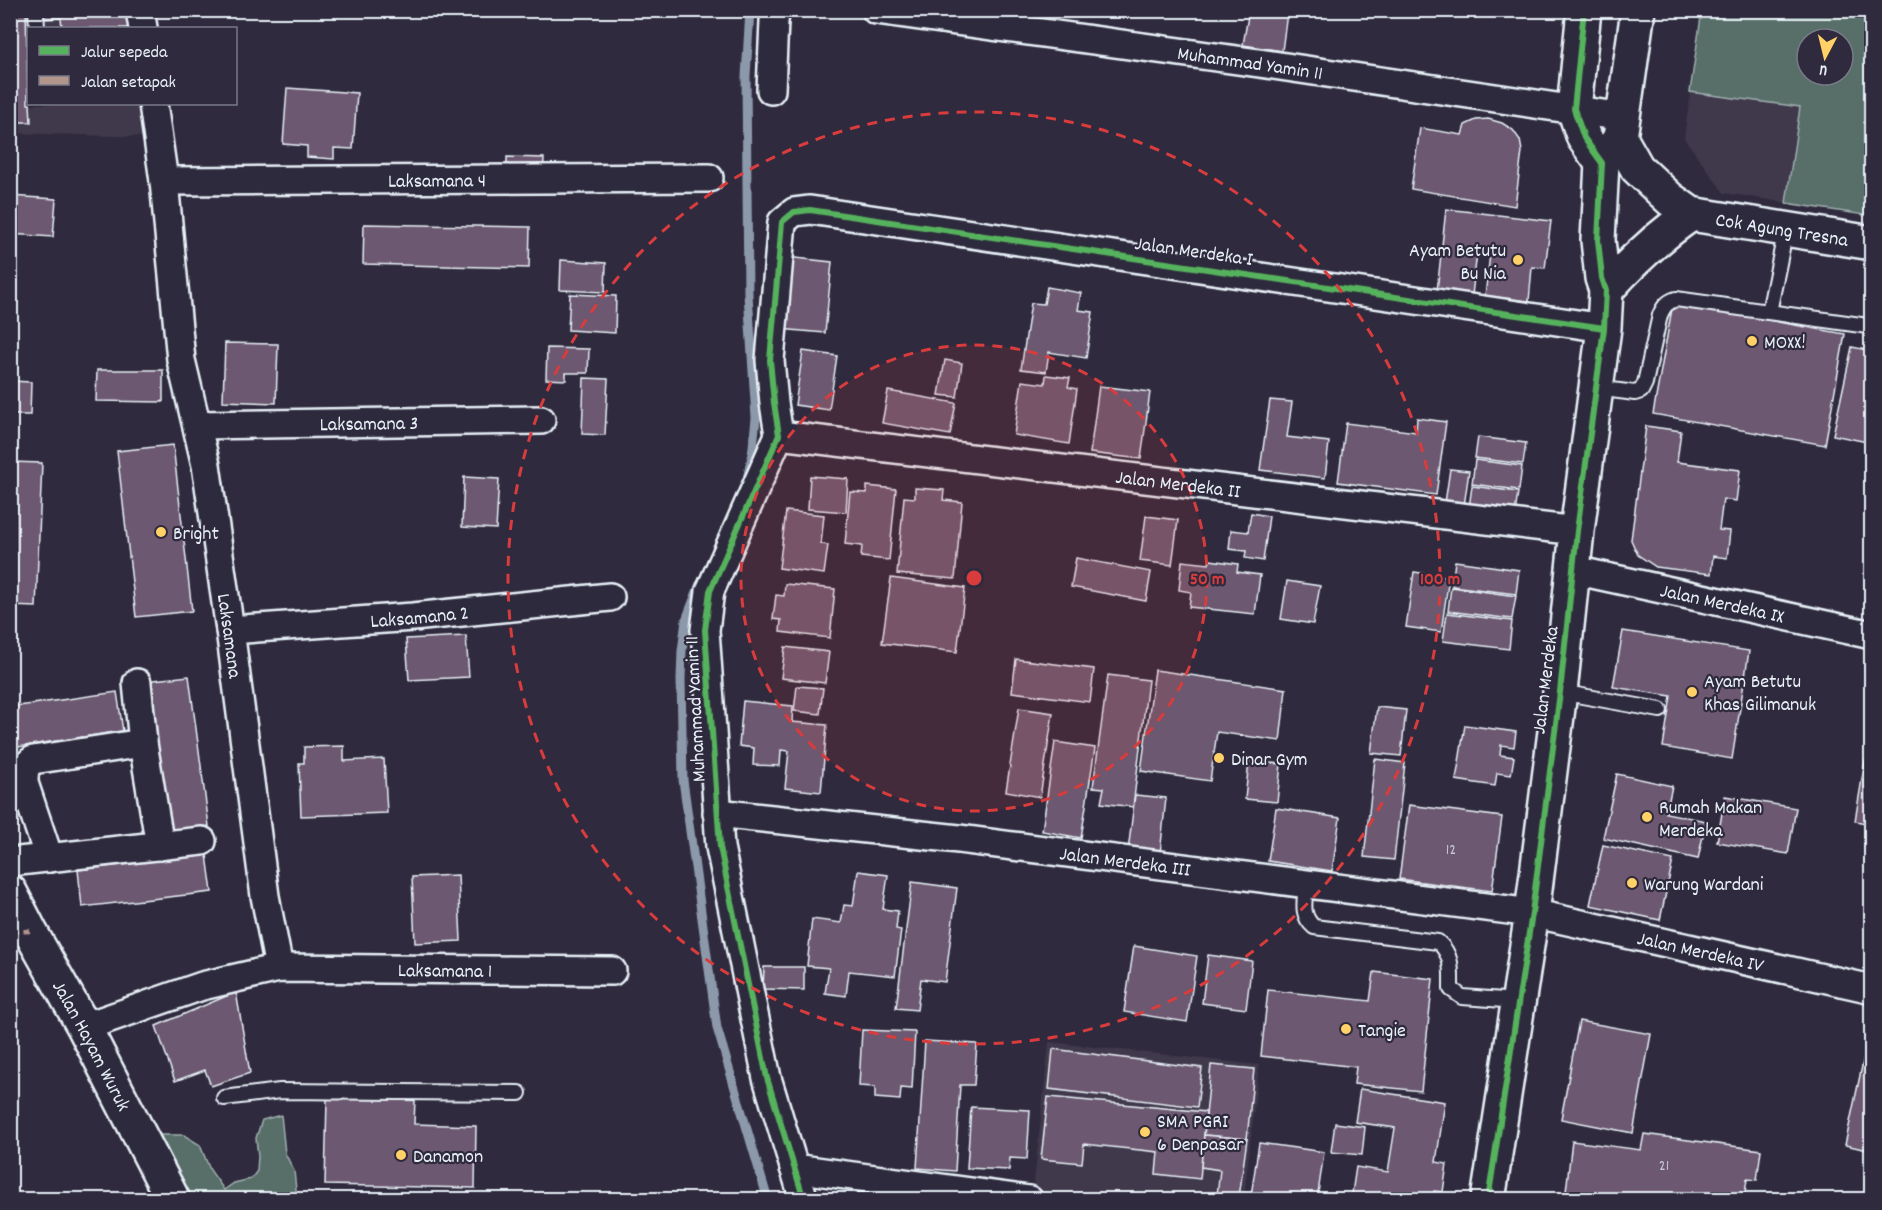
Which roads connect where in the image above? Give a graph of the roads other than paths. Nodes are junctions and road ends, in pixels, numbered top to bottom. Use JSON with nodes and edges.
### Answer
{"nodes":[{"id":1,"x":36,"y":10,"type":"edge"},
{"id":2,"x":140,"y":10,"type":"edge"},
{"id":3,"x":776,"y":10,"type":"edge"},
{"id":4,"x":876,"y":10,"type":"edge"},
{"id":5,"x":1584,"y":10,"type":"edge"},
{"id":6,"x":1638,"y":10,"type":"edge"},
{"id":7,"x":37,"y":27,"type":"edge"},
{"id":8,"x":143,"y":27,"type":"edge"},
{"id":9,"x":771,"y":90,"type":"dead end"},
{"id":10,"x":153,"y":105,"type":"edge"},
{"id":11,"x":1574,"y":109,"type":"junction"},
{"id":12,"x":1615,"y":139,"type":"junction"},
{"id":13,"x":709,"y":178,"type":"dead end"},
{"id":14,"x":164,"y":181,"type":"junction"},
{"id":15,"x":1691,"y":214,"type":"junction"},
{"id":16,"x":1786,"y":229,"type":"junction"},
{"id":17,"x":1872,"y":243,"type":"edge"},
{"id":18,"x":1606,"y":290,"type":"junction"},
{"id":19,"x":1769,"y":312,"type":"junction"},
{"id":20,"x":1868,"y":326,"type":"dead end"},
{"id":21,"x":1604,"y":328,"type":"junction"},
{"id":22,"x":1596,"y":388,"type":"junction"},
{"id":23,"x":541,"y":420,"type":"dead end"},
{"id":24,"x":198,"y":425,"type":"junction"},
{"id":25,"x":779,"y":435,"type":"junction"},
{"id":26,"x":1577,"y":531,"type":"junction"},
{"id":27,"x":1574,"y":570,"type":"junction"},
{"id":28,"x":610,"y":597,"type":"dead end"},
{"id":29,"x":230,"y":630,"type":"junction"},
{"id":30,"x":1872,"y":635,"type":"edge"},
{"id":31,"x":137,"y":683,"type":"dead end"},
{"id":32,"x":1560,"y":692,"type":"junction"},
{"id":33,"x":1660,"y":710,"type":"dead end"},
{"id":34,"x":143,"y":743,"type":"junction"},
{"id":35,"x":717,"y":813,"type":"junction"},
{"id":36,"x":202,"y":841,"type":"dead end"},
{"id":37,"x":160,"y":846,"type":"junction"},
{"id":38,"x":49,"y":858,"type":"junction"},
{"id":39,"x":10,"y":862,"type":"edge"},
{"id":40,"x":1306,"y":884,"type":"junction"},
{"id":41,"x":10,"y":892,"type":"edge"},
{"id":42,"x":1532,"y":913,"type":"junction"},
{"id":43,"x":279,"y":968,"type":"junction"},
{"id":44,"x":612,"y":971,"type":"dead end"},
{"id":45,"x":1872,"y":989,"type":"edge"},
{"id":46,"x":1518,"y":1002,"type":"junction"},
{"id":47,"x":84,"y":1027,"type":"junction"},
{"id":48,"x":519,"y":1093,"type":"dead end"},
{"id":49,"x":224,"y":1098,"type":"dead end"},
{"id":50,"x":794,"y":1168,"type":"junction"},
{"id":51,"x":172,"y":1200,"type":"edge"},
{"id":52,"x":804,"y":1200,"type":"edge"},
{"id":53,"x":1029,"y":1200,"type":"edge"},
{"id":54,"x":1488,"y":1200,"type":"edge"}],
"edges":[{"from":1,"to":7,"type":"lane"},
{"from":2,"to":8,"type":"street"},
{"from":3,"to":9,"type":"street"},
{"from":4,"to":11,"type":"street","name":"Muhammad Yamin 11"},
{"from":5,"to":11,"type":"main road"},
{"from":6,"to":12,"type":"main road","name":"Jalan Merdeka"},
{"from":10,"to":14,"type":"street","name":"Laksamana"},
{"from":11,"to":12,"type":"street","name":"Muhammad Yamin 11"},
{"from":11,"to":12,"type":"main road"},
{"from":12,"to":15,"type":"main road"},
{"from":12,"to":18,"type":"main road","name":"Jalan Merdeka"},
{"from":13,"to":14,"type":"street","name":"Laksamana 4"},
{"from":14,"to":24,"type":"street","name":"Laksamana"},
{"from":15,"to":16,"type":"main road","name":"Cok Agung Tresna"},
{"from":15,"to":18,"type":"main road"},
{"from":16,"to":17,"type":"main road","name":"Cok Agung Tresna"},
{"from":16,"to":19,"type":"lane"},
{"from":18,"to":21,"type":"main road","name":"Jalan Merdeka"},
{"from":19,"to":20,"type":"lane"},
{"from":19,"to":22,"type":"lane"},
{"from":21,"to":22,"type":"main road","name":"Jalan Merdeka"},
{"from":21,"to":25,"type":"street","name":"Jalan Merdeka I"},
{"from":22,"to":26,"type":"main road","name":"Jalan Merdeka"},
{"from":23,"to":24,"type":"street","name":"Laksamana 3"},
{"from":24,"to":29,"type":"street","name":"Laksamana"},
{"from":25,"to":26,"type":"street","name":"Jalan Merdeka II"},
{"from":25,"to":35,"type":"street","name":"Muhammad Yamin 11"},
{"from":26,"to":27,"type":"main road","name":"Jalan Merdeka"},
{"from":27,"to":30,"type":"street","name":"Jalan Merdeka IX"},
{"from":27,"to":32,"type":"main road","name":"Jalan Merdeka"},
{"from":28,"to":29,"type":"street","name":"Laksamana 2"},
{"from":29,"to":43,"type":"street","name":"Laksamana"},
{"from":31,"to":34,"type":"street"},
{"from":32,"to":33,"type":"lane"},
{"from":32,"to":42,"type":"main road","name":"Jalan Merdeka"},
{"from":34,"to":37,"type":"street"},
{"from":34,"to":38,"type":"street"},
{"from":35,"to":40,"type":"street","name":"Jalan Merdeka III"},
{"from":35,"to":50,"type":"street","name":"Muhammad Yamin 11"},
{"from":36,"to":37,"type":"street"},
{"from":37,"to":38,"type":"street"},
{"from":38,"to":39,"type":"street"},
{"from":40,"to":42,"type":"street","name":"Jalan Merdeka III"},
{"from":40,"to":46,"type":"lane"},
{"from":41,"to":47,"type":"main road","name":"Jalan Hayam Wuruk"},
{"from":42,"to":45,"type":"street","name":"Jalan Merdeka IV"},
{"from":42,"to":46,"type":"main road","name":"Jalan Merdeka"},
{"from":43,"to":44,"type":"street","name":"Laksamana 1"},
{"from":43,"to":47,"type":"street"},
{"from":46,"to":54,"type":"main road","name":"Jalan Merdeka"},
{"from":47,"to":51,"type":"main road","name":"Jalan Hayam Wuruk"},
{"from":48,"to":49,"type":"lane"},
{"from":50,"to":52,"type":"street","name":"Muhammad Yamin 11"},
{"from":50,"to":53,"type":"street"}]}
